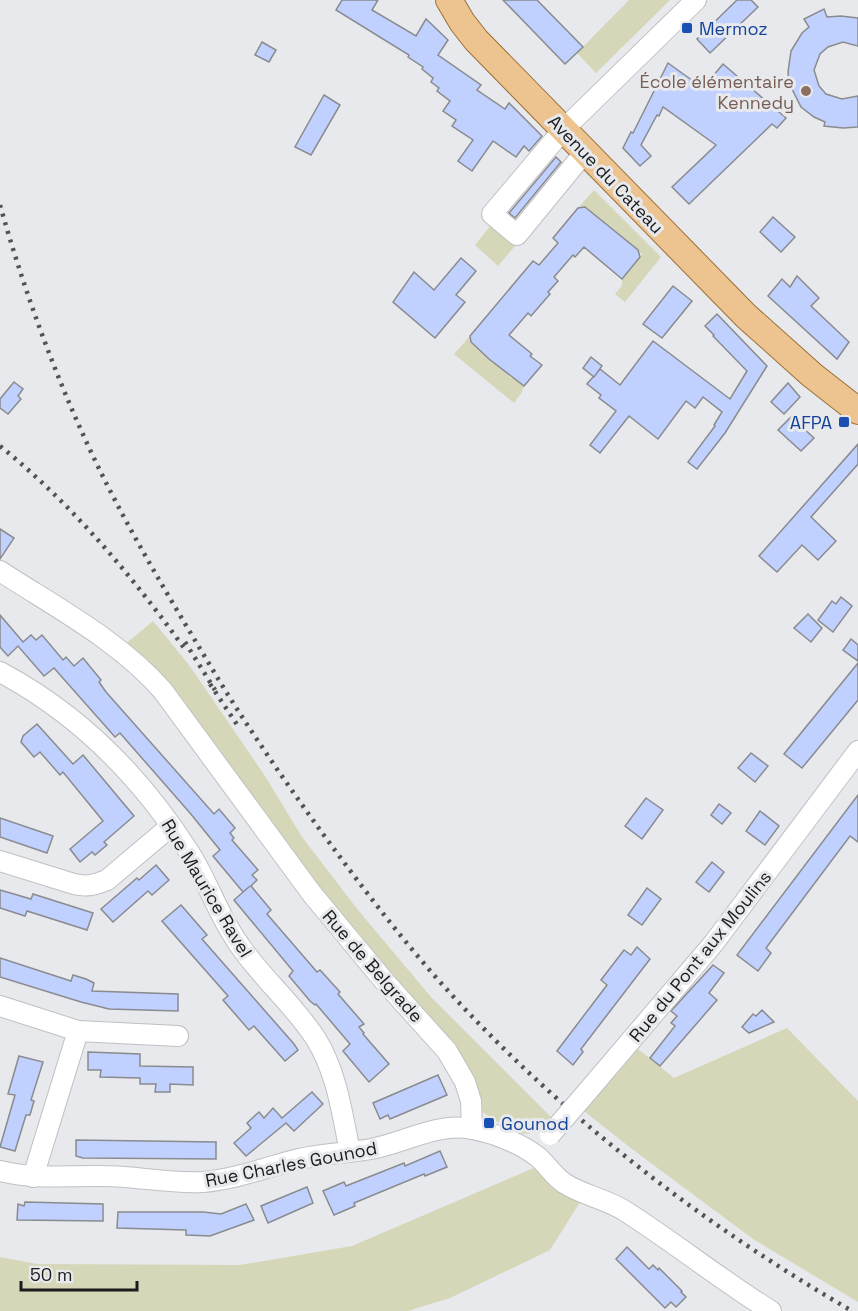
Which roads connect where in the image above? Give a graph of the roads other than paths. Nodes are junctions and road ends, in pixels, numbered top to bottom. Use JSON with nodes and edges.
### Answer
{"nodes":[{"id":1,"x":449,"y":0,"type":"edge"},
{"id":2,"x":696,"y":0,"type":"edge"},
{"id":3,"x":568,"y":126,"type":"junction"},
{"id":4,"x":585,"y":152,"type":"junction"},
{"id":5,"x":773,"y":339,"type":"junction"},
{"id":6,"x":858,"y":411,"type":"edge"},
{"id":7,"x":0,"y":571,"type":"edge"},
{"id":8,"x":0,"y":672,"type":"edge"},
{"id":9,"x":858,"y":751,"type":"edge"},
{"id":10,"x":171,"y":826,"type":"junction"},
{"id":11,"x":0,"y":861,"type":"edge"},
{"id":12,"x":0,"y":1006,"type":"edge"},
{"id":13,"x":78,"y":1031,"type":"junction"},
{"id":14,"x":178,"y":1036,"type":"dead end"},
{"id":15,"x":472,"y":1129,"type":"junction"},
{"id":16,"x":350,"y":1152,"type":"junction"},
{"id":17,"x":534,"y":1154,"type":"junction"},
{"id":18,"x":0,"y":1171,"type":"edge"},
{"id":19,"x":33,"y":1177,"type":"junction"},
{"id":20,"x":771,"y":1311,"type":"edge"}],
"edges":[{"from":1,"to":3,"type":"main road","name":"Avenue du Cateau"},
{"from":2,"to":3,"type":"street"},
{"from":3,"to":4,"type":"main road","name":"Avenue du Cateau"},
{"from":3,"to":4,"type":"street"},
{"from":3,"to":5,"type":"main road","name":"Avenue du Cateau"},
{"from":4,"to":5,"type":"main road","name":"Avenue du Cateau"},
{"from":5,"to":6,"type":"main road","name":"Avenue du Cateau"},
{"from":7,"to":15,"type":"street","name":"Rue de Belgrade"},
{"from":8,"to":10,"type":"street","name":"Rue Maurice Ravel"},
{"from":9,"to":17,"type":"street","name":"Rue du Pont aux Moulins","bridge":true},
{"from":10,"to":11,"type":"street"},
{"from":10,"to":16,"type":"street","name":"Rue Maurice Ravel"},
{"from":12,"to":13,"type":"street"},
{"from":13,"to":14,"type":"street"},
{"from":13,"to":19,"type":"street"},
{"from":15,"to":16,"type":"street","name":"Rue Charles Gounod"},
{"from":15,"to":17,"type":"street"},
{"from":16,"to":19,"type":"street","name":"Rue Charles Gounod"},
{"from":17,"to":20,"type":"street"},
{"from":18,"to":19,"type":"street","name":"Rue Charles Gounod"}]}
